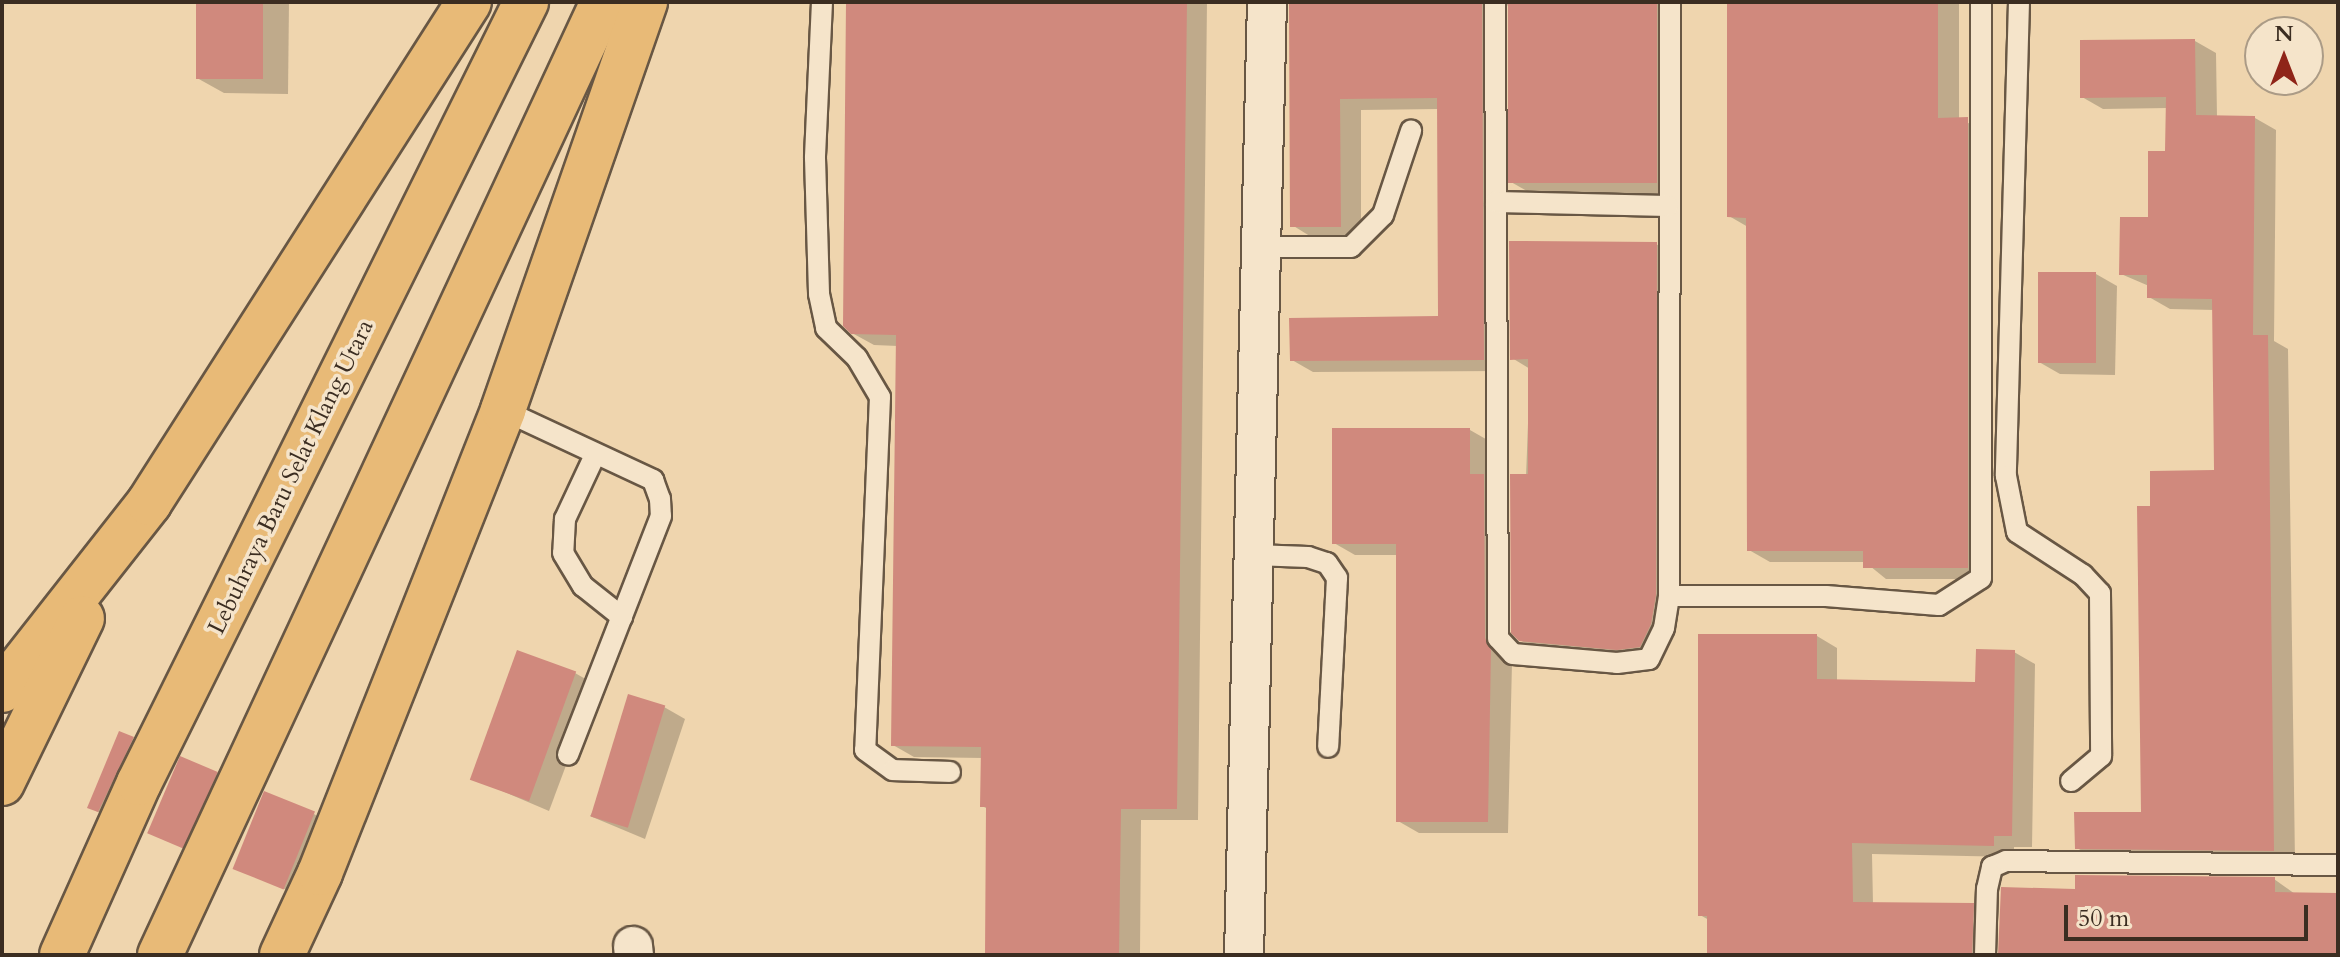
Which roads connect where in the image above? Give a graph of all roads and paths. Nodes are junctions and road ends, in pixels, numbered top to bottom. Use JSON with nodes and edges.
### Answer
{"nodes":[{"id":1,"x":526,"y":2,"type":"edge"},
{"id":2,"x":603,"y":2,"type":"edge"},
{"id":3,"x":645,"y":2,"type":"edge"},
{"id":4,"x":822,"y":2,"type":"edge"},
{"id":5,"x":1267,"y":2,"type":"edge"},
{"id":6,"x":1495,"y":2,"type":"edge"},
{"id":7,"x":1670,"y":2,"type":"edge"},
{"id":8,"x":1981,"y":2,"type":"edge"},
{"id":9,"x":2019,"y":2,"type":"edge"},
{"id":10,"x":460,"y":13,"type":"edge"},
{"id":11,"x":1411,"y":131,"type":"dead end"},
{"id":12,"x":1496,"y":202,"type":"junction"},
{"id":13,"x":1668,"y":206,"type":"junction"},
{"id":14,"x":1263,"y":247,"type":"junction"},
{"id":15,"x":503,"y":410,"type":"junction"},
{"id":16,"x":595,"y":455,"type":"junction"},
{"id":17,"x":112,"y":555,"type":"junction"},
{"id":18,"x":1254,"y":555,"type":"junction"},
{"id":19,"x":1669,"y":596,"type":"junction"},
{"id":20,"x":622,"y":617,"type":"junction"},
{"id":21,"x":2,"y":690,"type":"edge"},
{"id":22,"x":1328,"y":747,"type":"dead end"},
{"id":23,"x":568,"y":755,"type":"dead end"},
{"id":24,"x":950,"y":772,"type":"dead end"},
{"id":25,"x":2071,"y":781,"type":"dead end"},
{"id":26,"x":2,"y":783,"type":"edge"},
{"id":27,"x":2338,"y":865,"type":"edge"},
{"id":28,"x":62,"y":955,"type":"edge"},
{"id":29,"x":160,"y":955,"type":"edge"},
{"id":30,"x":282,"y":955,"type":"edge"},
{"id":31,"x":1244,"y":955,"type":"edge"},
{"id":32,"x":1985,"y":955,"type":"edge"}],
"edges":[{"from":1,"to":28,"type":"highway","name":"Lebuhraya Baru Selat Klang Utara"},
{"from":2,"to":29,"type":"highway"},
{"from":3,"to":15,"type":"highway"},
{"from":4,"to":24,"type":"lane"},
{"from":5,"to":14,"type":"street"},
{"from":6,"to":12,"type":"lane"},
{"from":7,"to":13,"type":"lane"},
{"from":8,"to":19,"type":"lane"},
{"from":9,"to":25,"type":"lane"},
{"from":10,"to":17,"type":"highway"},
{"from":11,"to":14,"type":"lane"},
{"from":12,"to":13,"type":"lane"},
{"from":12,"to":19,"type":"lane"},
{"from":13,"to":19,"type":"lane"},
{"from":14,"to":18,"type":"street"},
{"from":15,"to":16,"type":"lane"},
{"from":15,"to":30,"type":"highway"},
{"from":16,"to":20,"type":"lane"},
{"from":16,"to":20,"type":"lane"},
{"from":17,"to":21,"type":"highway"},
{"from":17,"to":26,"type":"highway"},
{"from":18,"to":22,"type":"lane"},
{"from":18,"to":31,"type":"street"},
{"from":20,"to":23,"type":"lane"},
{"from":27,"to":32,"type":"lane"}]}
